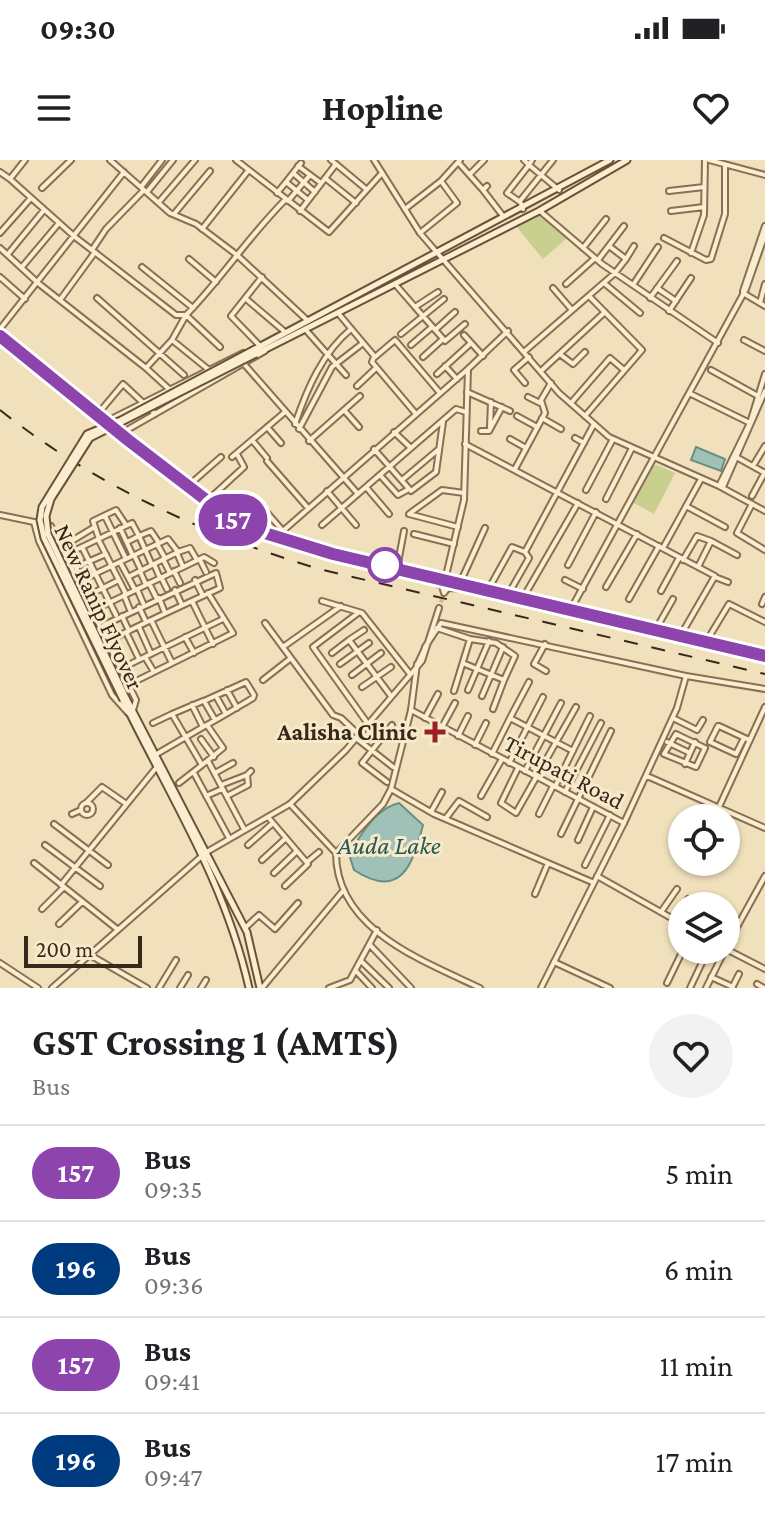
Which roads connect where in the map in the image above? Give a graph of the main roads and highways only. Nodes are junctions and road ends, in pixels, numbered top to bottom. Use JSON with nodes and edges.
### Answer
{"nodes":[{"id":1,"x":610,"y":160,"type":"edge"},
{"id":2,"x":627,"y":160,"type":"edge"},
{"id":3,"x":308,"y":325,"type":"junction"},
{"id":4,"x":254,"y":352,"type":"junction"},
{"id":5,"x":131,"y":711,"type":"junction"},
{"id":6,"x":206,"y":853,"type":"junction"},
{"id":7,"x":249,"y":988,"type":"edge"},
{"id":8,"x":261,"y":988,"type":"edge"}],
"edges":[{"from":1,"to":3,"type":"main road"},
{"from":2,"to":3,"type":"main road"},
{"from":3,"to":4,"type":"main road","name":"New Ranip Flyover"},
{"from":3,"to":4,"type":"main road","name":"New Ranip Flyover"},
{"from":4,"to":5,"type":"main road","name":"New Ranip Flyover","bridge":true},
{"from":5,"to":6,"type":"main road"},
{"from":5,"to":6,"type":"main road"},
{"from":6,"to":7,"type":"main road"},
{"from":6,"to":8,"type":"main road"}]}
